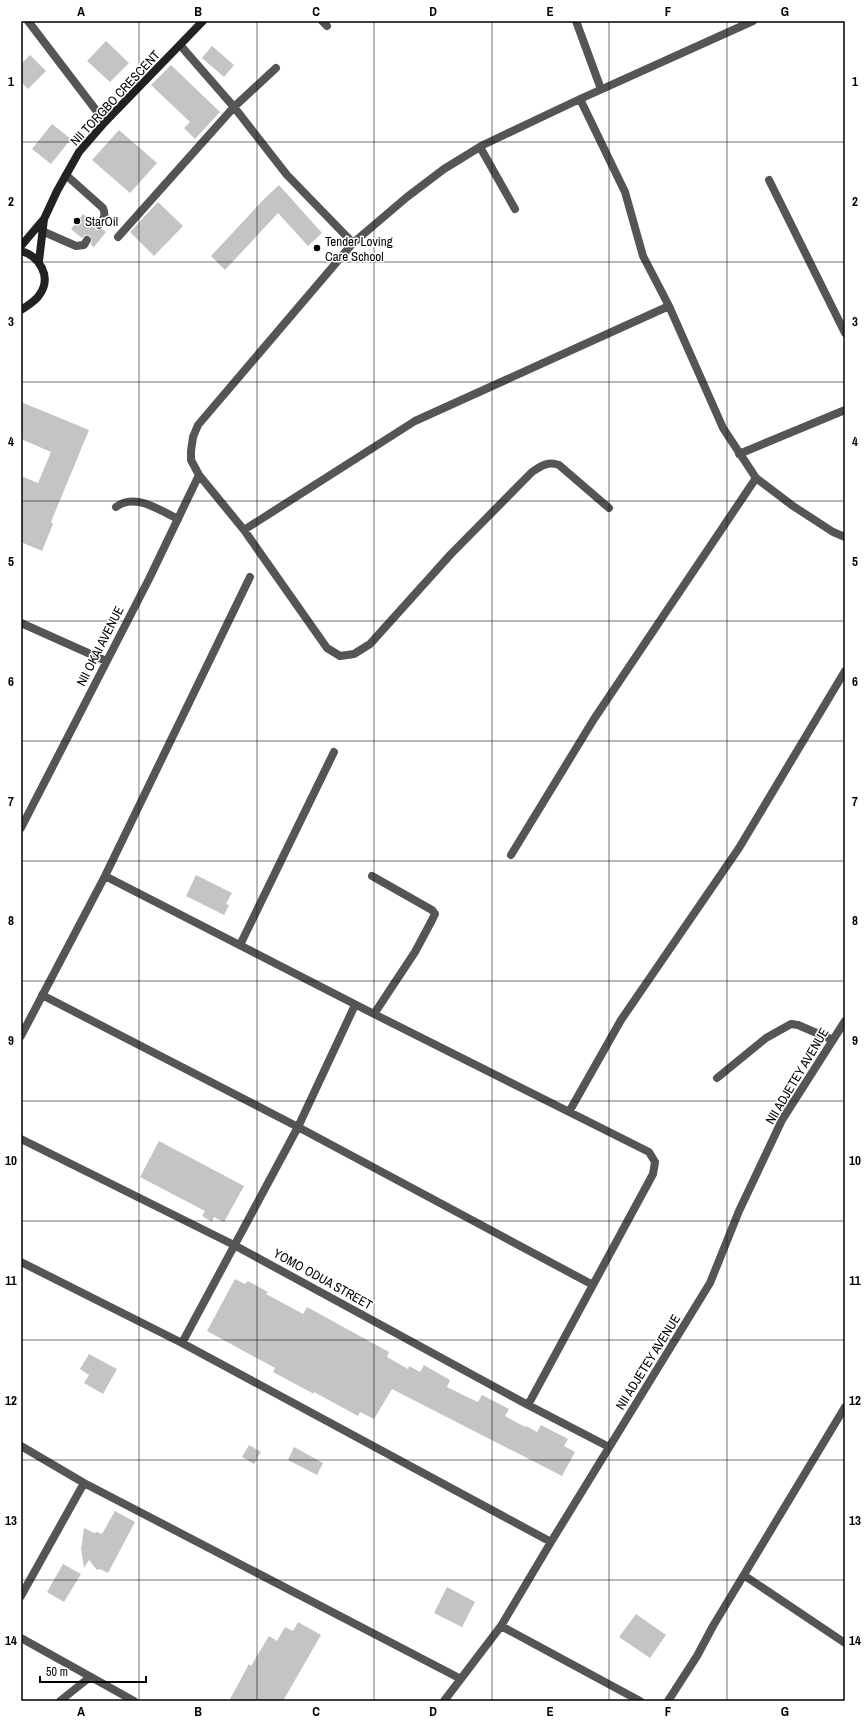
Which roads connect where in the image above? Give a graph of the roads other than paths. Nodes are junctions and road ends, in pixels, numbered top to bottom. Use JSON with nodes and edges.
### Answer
{"nodes":[{"id":1,"x":28,"y":21,"type":"edge"},
{"id":2,"x":203,"y":21,"type":"edge"},
{"id":3,"x":576,"y":21,"type":"edge"},
{"id":4,"x":753,"y":21,"type":"edge"},
{"id":5,"x":180,"y":45,"type":"junction"},
{"id":6,"x":276,"y":68,"type":"dead end"},
{"id":7,"x":601,"y":89,"type":"junction"},
{"id":8,"x":580,"y":98,"type":"junction"},
{"id":9,"x":234,"y":107,"type":"junction"},
{"id":10,"x":105,"y":122,"type":"junction"},
{"id":11,"x":480,"y":147,"type":"junction"},
{"id":12,"x":66,"y":175,"type":"junction"},
{"id":13,"x":769,"y":180,"type":"dead end"},
{"id":14,"x":515,"y":209,"type":"dead end"},
{"id":15,"x":44,"y":219,"type":"junction"},
{"id":16,"x":99,"y":225,"type":"dead end"},
{"id":17,"x":42,"y":231,"type":"junction"},
{"id":18,"x":118,"y":237,"type":"dead end"},
{"id":19,"x":87,"y":240,"type":"dead end"},
{"id":20,"x":353,"y":243,"type":"junction"},
{"id":21,"x":21,"y":246,"type":"edge"},
{"id":22,"x":21,"y":251,"type":"edge"},
{"id":23,"x":39,"y":261,"type":"junction"},
{"id":24,"x":669,"y":306,"type":"junction"},
{"id":25,"x":21,"y":310,"type":"edge"},
{"id":26,"x":845,"y":333,"type":"edge"},
{"id":27,"x":845,"y":410,"type":"edge"},
{"id":28,"x":739,"y":454,"type":"junction"},
{"id":29,"x":199,"y":475,"type":"junction"},
{"id":30,"x":756,"y":478,"type":"junction"},
{"id":31,"x":116,"y":507,"type":"dead end"},
{"id":32,"x":609,"y":508,"type":"dead end"},
{"id":33,"x":178,"y":519,"type":"junction"},
{"id":34,"x":244,"y":530,"type":"junction"},
{"id":35,"x":845,"y":538,"type":"edge"},
{"id":36,"x":250,"y":577,"type":"dead end"},
{"id":37,"x":21,"y":623,"type":"edge"},
{"id":38,"x":106,"y":661,"type":"junction"},
{"id":39,"x":845,"y":671,"type":"edge"},
{"id":40,"x":334,"y":752,"type":"dead end"},
{"id":41,"x":21,"y":828,"type":"edge"},
{"id":42,"x":510,"y":855,"type":"dead end"},
{"id":43,"x":105,"y":876,"type":"junction"},
{"id":44,"x":372,"y":876,"type":"dead end"},
{"id":45,"x":240,"y":945,"type":"junction"},
{"id":46,"x":42,"y":995,"type":"junction"},
{"id":47,"x":356,"y":1004,"type":"junction"},
{"id":48,"x":374,"y":1014,"type":"junction"},
{"id":49,"x":845,"y":1021,"type":"edge"},
{"id":50,"x":21,"y":1036,"type":"edge"},
{"id":51,"x":833,"y":1040,"type":"junction"},
{"id":52,"x":717,"y":1078,"type":"dead end"},
{"id":53,"x":569,"y":1112,"type":"junction"},
{"id":54,"x":298,"y":1127,"type":"junction"},
{"id":55,"x":21,"y":1139,"type":"edge"},
{"id":56,"x":234,"y":1245,"type":"junction"},
{"id":57,"x":21,"y":1262,"type":"edge"},
{"id":58,"x":593,"y":1285,"type":"junction"},
{"id":59,"x":182,"y":1343,"type":"junction"},
{"id":60,"x":528,"y":1405,"type":"junction"},
{"id":61,"x":845,"y":1407,"type":"edge"},
{"id":62,"x":21,"y":1446,"type":"edge"},
{"id":63,"x":609,"y":1447,"type":"junction"},
{"id":64,"x":84,"y":1483,"type":"junction"},
{"id":65,"x":551,"y":1542,"type":"junction"},
{"id":66,"x":745,"y":1576,"type":"junction"},
{"id":67,"x":21,"y":1596,"type":"edge"},
{"id":68,"x":501,"y":1626,"type":"junction"},
{"id":69,"x":21,"y":1638,"type":"edge"},
{"id":70,"x":845,"y":1643,"type":"edge"},
{"id":71,"x":90,"y":1677,"type":"junction"},
{"id":72,"x":461,"y":1679,"type":"junction"},
{"id":73,"x":60,"y":1701,"type":"edge"},
{"id":74,"x":134,"y":1701,"type":"edge"},
{"id":75,"x":444,"y":1701,"type":"edge"},
{"id":76,"x":640,"y":1701,"type":"edge"},
{"id":77,"x":668,"y":1701,"type":"edge"}],
"edges":[{"from":1,"to":10,"type":"street"},
{"from":2,"to":5,"type":"street","name":"NII TORGBO CRESCENT"},
{"from":3,"to":7,"type":"street"},
{"from":4,"to":7,"type":"street"},
{"from":5,"to":9,"type":"street"},
{"from":5,"to":10,"type":"street","name":"NII TORGBO CRESCENT"},
{"from":6,"to":9,"type":"street"},
{"from":7,"to":8,"type":"street"},
{"from":8,"to":11,"type":"street"},
{"from":8,"to":24,"type":"street"},
{"from":9,"to":18,"type":"street"},
{"from":9,"to":20,"type":"street"},
{"from":10,"to":12,"type":"street","name":"NII TORGBO CRESCENT"},
{"from":11,"to":14,"type":"street"},
{"from":11,"to":20,"type":"street"},
{"from":12,"to":15,"type":"street","name":"NII TORGBO CRESCENT"},
{"from":12,"to":16,"type":"street"},
{"from":13,"to":26,"type":"street"},
{"from":15,"to":17,"type":"street"},
{"from":15,"to":21,"type":"street"},
{"from":17,"to":19,"type":"street"},
{"from":17,"to":23,"type":"street"},
{"from":20,"to":29,"type":"street"},
{"from":22,"to":23,"type":"street"},
{"from":23,"to":25,"type":"street"},
{"from":24,"to":28,"type":"street"},
{"from":24,"to":34,"type":"street"},
{"from":27,"to":28,"type":"street"},
{"from":28,"to":30,"type":"street"},
{"from":29,"to":33,"type":"street","name":"NII OKAI AVENUE"},
{"from":29,"to":34,"type":"street"},
{"from":30,"to":35,"type":"street"},
{"from":30,"to":42,"type":"street"},
{"from":31,"to":33,"type":"street"},
{"from":32,"to":34,"type":"street"},
{"from":33,"to":38,"type":"street","name":"NII OKAI AVENUE"},
{"from":36,"to":43,"type":"street"},
{"from":37,"to":38,"type":"street"},
{"from":38,"to":41,"type":"street","name":"NII OKAI AVENUE"},
{"from":39,"to":53,"type":"street"},
{"from":40,"to":45,"type":"street"},
{"from":43,"to":45,"type":"street"},
{"from":43,"to":46,"type":"street"},
{"from":44,"to":48,"type":"street"},
{"from":45,"to":47,"type":"street"},
{"from":46,"to":50,"type":"street"},
{"from":46,"to":54,"type":"street"},
{"from":47,"to":48,"type":"street"},
{"from":47,"to":54,"type":"street"},
{"from":48,"to":53,"type":"street"},
{"from":49,"to":51,"type":"street","name":"NII ADJETEY AVENUE"},
{"from":51,"to":52,"type":"street"},
{"from":51,"to":63,"type":"street","name":"NII ADJETEY AVENUE"},
{"from":53,"to":58,"type":"street"},
{"from":54,"to":56,"type":"street"},
{"from":54,"to":58,"type":"street"},
{"from":55,"to":56,"type":"street","name":"YOMO ODUA STREET"},
{"from":56,"to":59,"type":"street"},
{"from":56,"to":60,"type":"street","name":"YOMO ODUA STREET"},
{"from":57,"to":59,"type":"street"},
{"from":58,"to":60,"type":"street"},
{"from":59,"to":65,"type":"street"},
{"from":60,"to":63,"type":"street","name":"YOMO ODUA STREET"},
{"from":61,"to":66,"type":"street"},
{"from":62,"to":64,"type":"street"},
{"from":63,"to":65,"type":"street","name":"NII ADJETEY AVENUE"},
{"from":64,"to":67,"type":"street"},
{"from":64,"to":72,"type":"street"},
{"from":65,"to":68,"type":"street","name":"NII ADJETEY AVENUE"},
{"from":66,"to":70,"type":"street"},
{"from":66,"to":77,"type":"street"},
{"from":68,"to":72,"type":"street","name":"NII ADJETEY AVENUE"},
{"from":68,"to":76,"type":"street"},
{"from":69,"to":71,"type":"street"},
{"from":71,"to":73,"type":"street"},
{"from":71,"to":74,"type":"street"},
{"from":72,"to":75,"type":"street","name":"NII ADJETEY AVENUE"}]}
